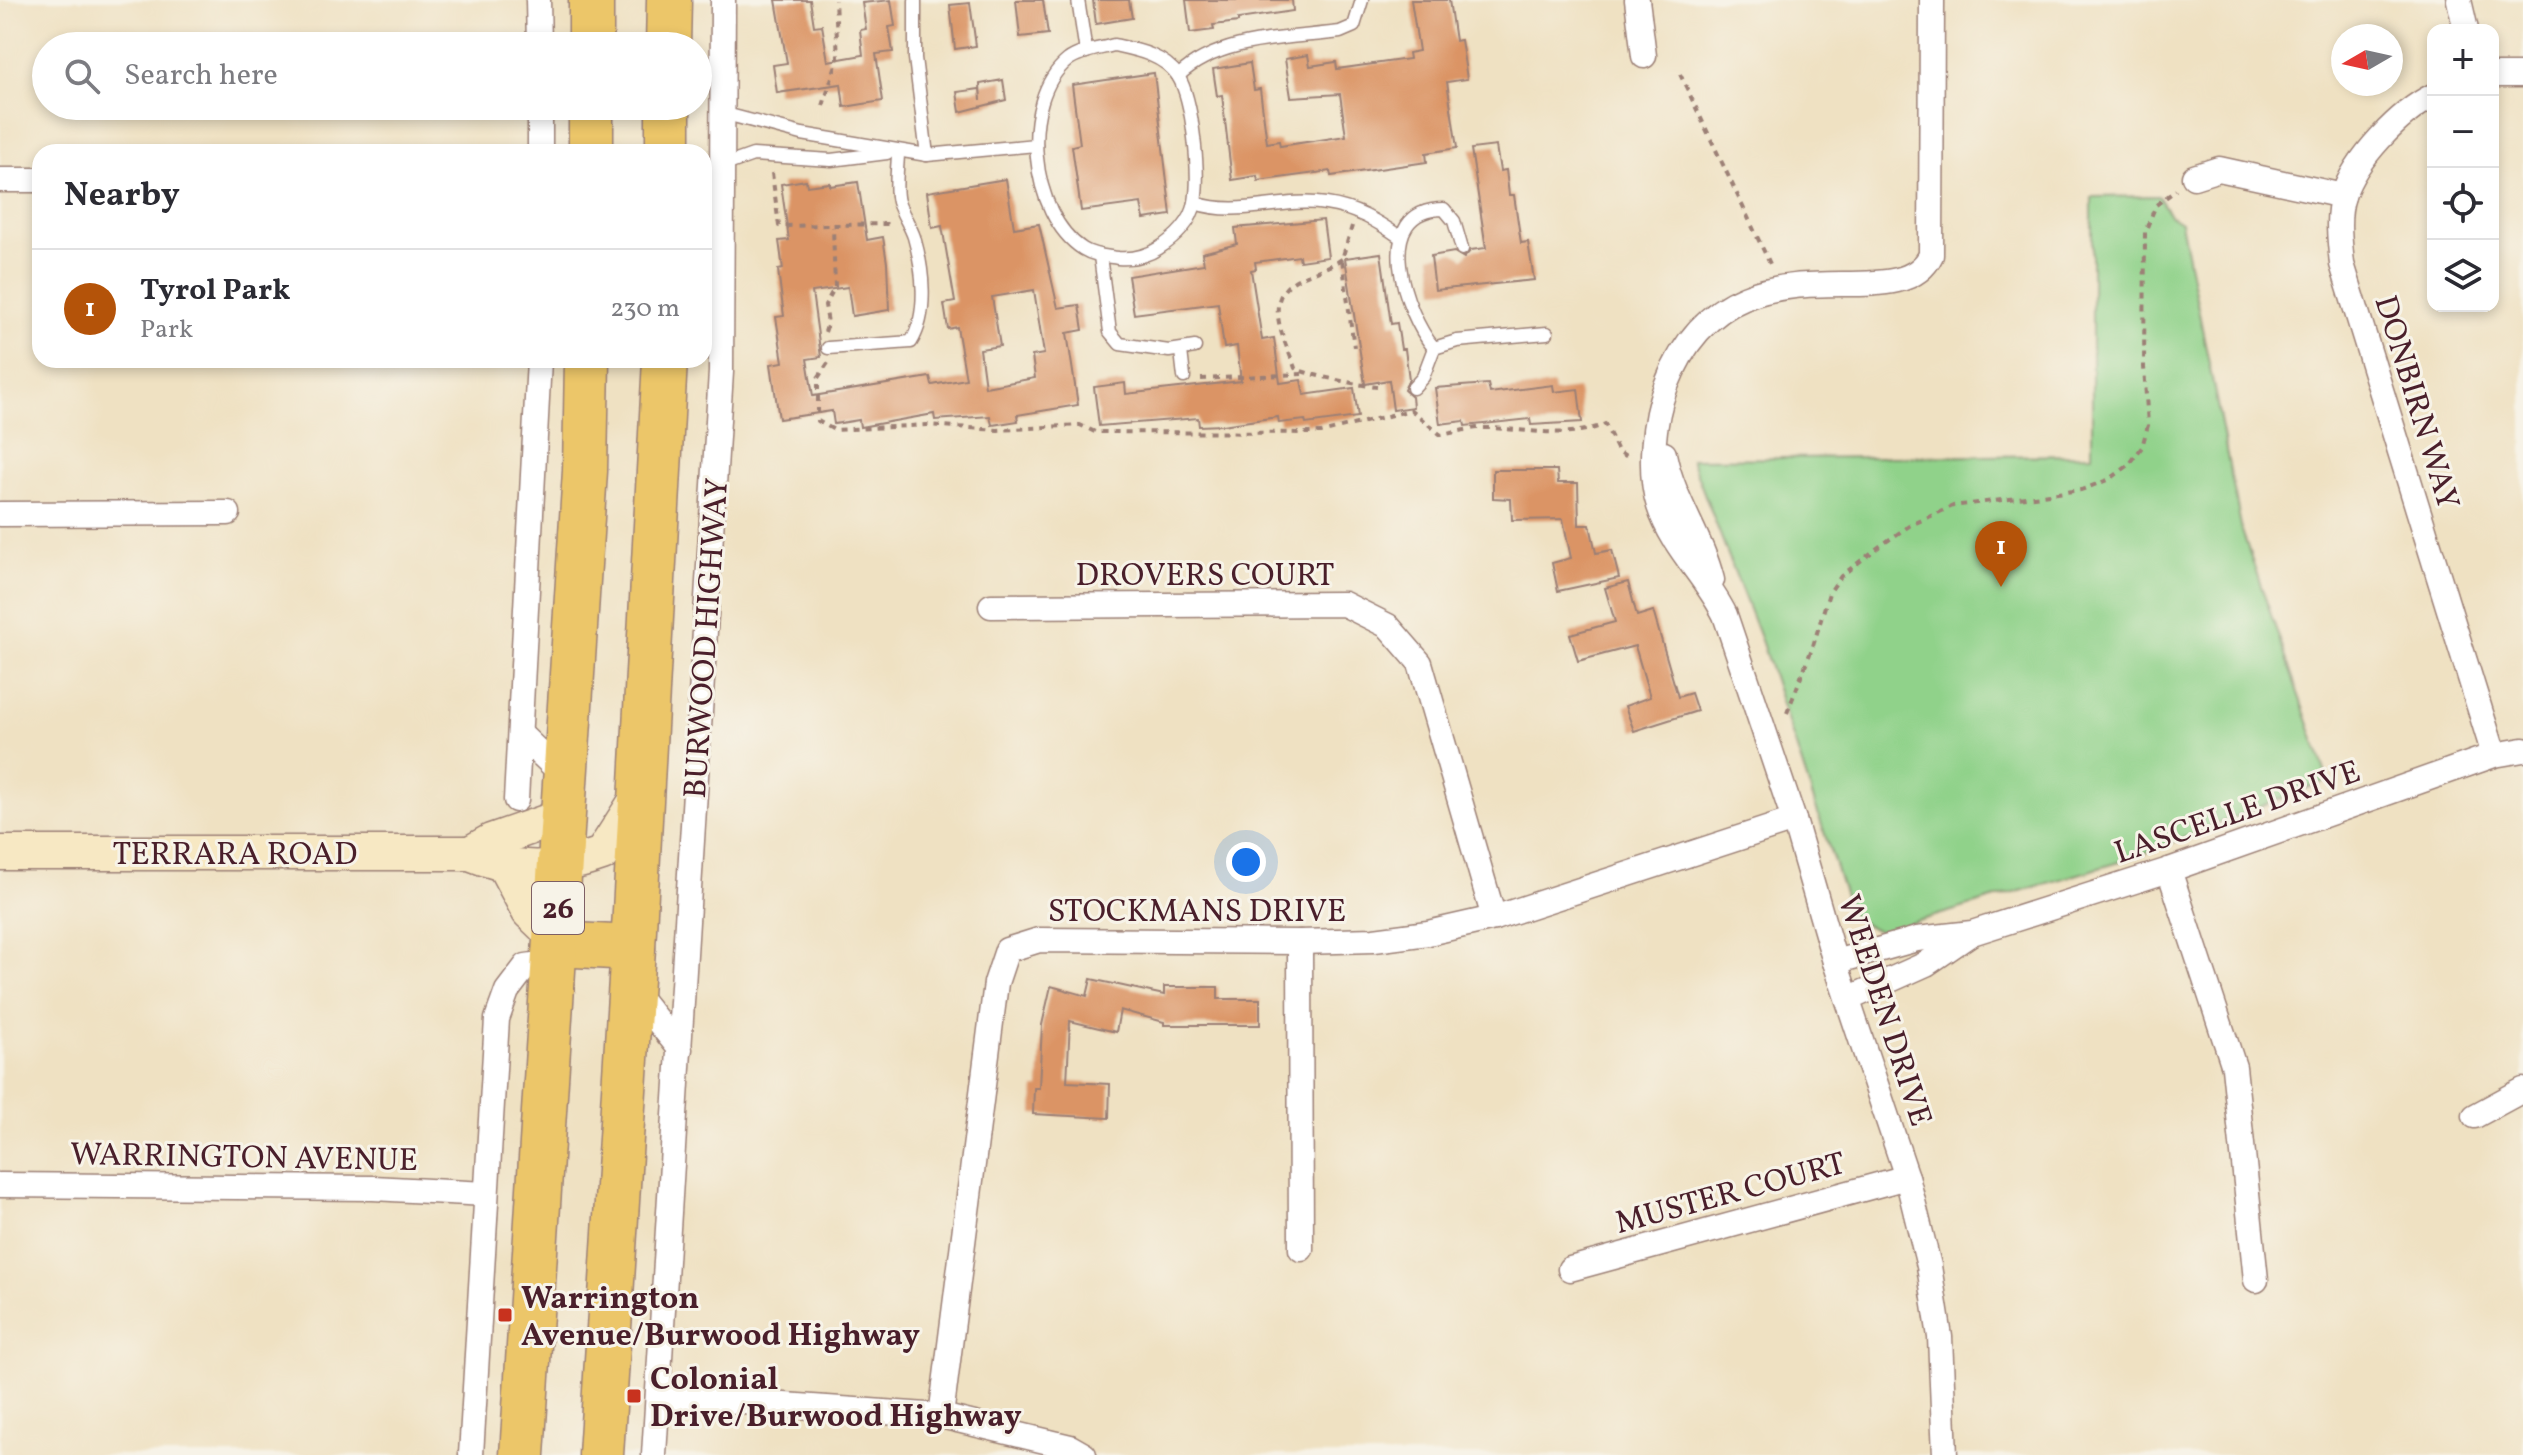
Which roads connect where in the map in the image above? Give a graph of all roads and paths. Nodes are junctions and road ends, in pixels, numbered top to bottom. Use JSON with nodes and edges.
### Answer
{"nodes":[{"id":1,"x":538,"y":0,"type":"edge"},
{"id":2,"x":591,"y":0,"type":"edge"},
{"id":3,"x":669,"y":0,"type":"edge"},
{"id":4,"x":723,"y":0,"type":"edge"},
{"id":5,"x":835,"y":0,"type":"edge"},
{"id":6,"x":915,"y":0,"type":"edge"},
{"id":7,"x":1078,"y":0,"type":"edge"},
{"id":8,"x":1362,"y":0,"type":"edge"},
{"id":9,"x":1637,"y":0,"type":"edge"},
{"id":10,"x":1932,"y":0,"type":"edge"},
{"id":11,"x":2459,"y":0,"type":"edge"},
{"id":12,"x":2465,"y":24,"type":"edge"},
{"id":13,"x":539,"y":32,"type":"edge"},
{"id":14,"x":591,"y":32,"type":"edge"},
{"id":15,"x":668,"y":32,"type":"edge"},
{"id":16,"x":1086,"y":52,"type":"junction"},
{"id":17,"x":1644,"y":56,"type":"dead end"},
{"id":18,"x":1680,"y":74,"type":"dead end"},
{"id":19,"x":2499,"y":75,"type":"edge"},
{"id":20,"x":2523,"y":75,"type":"edge"},
{"id":21,"x":1178,"y":76,"type":"junction"},
{"id":22,"x":2427,"y":99,"type":"edge"},
{"id":23,"x":823,"y":106,"type":"dead end"},
{"id":24,"x":722,"y":113,"type":"junction"},
{"id":25,"x":540,"y":120,"type":"edge"},
{"id":26,"x":591,"y":120,"type":"edge"},
{"id":27,"x":668,"y":120,"type":"edge"},
{"id":28,"x":540,"y":144,"type":"edge"},
{"id":29,"x":591,"y":144,"type":"edge"},
{"id":30,"x":668,"y":144,"type":"edge"},
{"id":31,"x":1036,"y":145,"type":"junction"},
{"id":32,"x":898,"y":152,"type":"junction"},
{"id":33,"x":927,"y":155,"type":"junction"},
{"id":34,"x":722,"y":166,"type":"junction"},
{"id":35,"x":772,"y":173,"type":"dead end"},
{"id":36,"x":2194,"y":177,"type":"joint"},
{"id":37,"x":0,"y":180,"type":"edge"},
{"id":38,"x":32,"y":180,"type":"edge"},
{"id":39,"x":2343,"y":196,"type":"junction"},
{"id":40,"x":1195,"y":203,"type":"junction"},
{"id":41,"x":1356,"y":212,"type":"junction"},
{"id":42,"x":905,"y":217,"type":"junction"},
{"id":43,"x":722,"y":225,"type":"junction"},
{"id":44,"x":833,"y":227,"type":"junction"},
{"id":45,"x":712,"y":237,"type":"edge"},
{"id":46,"x":1400,"y":237,"type":"junction"},
{"id":47,"x":1462,"y":249,"type":"dead end"},
{"id":48,"x":1100,"y":256,"type":"junction"},
{"id":49,"x":1342,"y":259,"type":"junction"},
{"id":50,"x":1771,"y":266,"type":"dead end"},
{"id":51,"x":1547,"y":333,"type":"dead end"},
{"id":52,"x":1195,"y":347,"type":"dead end"},
{"id":53,"x":1354,"y":347,"type":"dead end"},
{"id":54,"x":828,"y":348,"type":"junction"},
{"id":55,"x":1434,"y":348,"type":"junction"},
{"id":56,"x":1181,"y":351,"type":"junction"},
{"id":57,"x":539,"y":368,"type":"edge"},
{"id":58,"x":587,"y":368,"type":"edge"},
{"id":59,"x":665,"y":368,"type":"edge"},
{"id":60,"x":1302,"y":374,"type":"junction"},
{"id":61,"x":1184,"y":377,"type":"joint"},
{"id":62,"x":1377,"y":387,"type":"dead end"},
{"id":63,"x":1413,"y":388,"type":"dead end"},
{"id":64,"x":1632,"y":458,"type":"dead end"},
{"id":65,"x":228,"y":513,"type":"dead end"},
{"id":66,"x":0,"y":514,"type":"edge"},
{"id":67,"x":991,"y":606,"type":"dead end"},
{"id":68,"x":1787,"y":713,"type":"dead end"},
{"id":69,"x":520,"y":734,"type":"junction"},
{"id":70,"x":2523,"y":750,"type":"edge"},
{"id":71,"x":2494,"y":755,"type":"junction"},
{"id":72,"x":641,"y":793,"type":"junction"},
{"id":73,"x":565,"y":797,"type":"junction"},
{"id":74,"x":516,"y":800,"type":"dead end"},
{"id":75,"x":1794,"y":820,"type":"junction"},
{"id":76,"x":0,"y":853,"type":"edge"},
{"id":77,"x":470,"y":853,"type":"junction"},
{"id":78,"x":560,"y":865,"type":"junction"},
{"id":79,"x":505,"y":867,"type":"junction"},
{"id":80,"x":2169,"y":870,"type":"junction"},
{"id":81,"x":1494,"y":918,"type":"junction"},
{"id":82,"x":1972,"y":933,"type":"junction"},
{"id":83,"x":1300,"y":942,"type":"junction"},
{"id":84,"x":555,"y":948,"type":"junction"},
{"id":85,"x":1835,"y":962,"type":"junction"},
{"id":86,"x":632,"y":967,"type":"junction"},
{"id":87,"x":1848,"y":999,"type":"junction"},
{"id":88,"x":680,"y":1049,"type":"junction"},
{"id":89,"x":2523,"y":1090,"type":"edge"},
{"id":90,"x":2475,"y":1116,"type":"dead end"},
{"id":91,"x":1907,"y":1177,"type":"junction"},
{"id":92,"x":0,"y":1185,"type":"edge"},
{"id":93,"x":486,"y":1194,"type":"junction"},
{"id":94,"x":1301,"y":1249,"type":"dead end"},
{"id":95,"x":1570,"y":1269,"type":"dead end"},
{"id":96,"x":2256,"y":1280,"type":"dead end"},
{"id":97,"x":658,"y":1396,"type":"junction"},
{"id":98,"x":941,"y":1416,"type":"junction"},
{"id":99,"x":1074,"y":1452,"type":"edge"},
{"id":100,"x":471,"y":1455,"type":"edge"},
{"id":101,"x":522,"y":1455,"type":"edge"},
{"id":102,"x":601,"y":1455,"type":"edge"},
{"id":103,"x":654,"y":1455,"type":"edge"},
{"id":104,"x":1945,"y":1455,"type":"edge"}],
"edges":[{"from":1,"to":13,"type":"street"},
{"from":2,"to":14,"type":"highway"},
{"from":3,"to":15,"type":"highway"},
{"from":4,"to":24,"type":"street","name":"BURWOOD HIGHWAY"},
{"from":5,"to":23,"type":"path"},
{"from":6,"to":33,"type":"lane"},
{"from":7,"to":16,"type":"lane"},
{"from":8,"to":21,"type":"lane"},
{"from":9,"to":17,"type":"street"},
{"from":10,"to":75,"type":"street","name":"WEEDEN DRIVE"},
{"from":11,"to":12,"type":"street"},
{"from":16,"to":21,"type":"lane"},
{"from":16,"to":31,"type":"lane"},
{"from":18,"to":50,"type":"path"},
{"from":19,"to":20,"type":"street"},
{"from":21,"to":40,"type":"lane"},
{"from":22,"to":39,"type":"street","name":"DONBIRN WAY"},
{"from":24,"to":32,"type":"lane"},
{"from":24,"to":34,"type":"street","name":"BURWOOD HIGHWAY"},
{"from":25,"to":28,"type":"street"},
{"from":26,"to":29,"type":"highway"},
{"from":27,"to":30,"type":"highway"},
{"from":31,"to":33,"type":"lane"},
{"from":31,"to":48,"type":"lane"},
{"from":32,"to":33,"type":"lane"},
{"from":32,"to":34,"type":"lane"},
{"from":32,"to":42,"type":"lane"},
{"from":34,"to":43,"type":"street","name":"BURWOOD HIGHWAY"},
{"from":35,"to":44,"type":"path"},
{"from":36,"to":39,"type":"street"},
{"from":36,"to":68,"type":"path"},
{"from":37,"to":38,"type":"street"},
{"from":39,"to":71,"type":"street","name":"DONBIRN WAY"},
{"from":40,"to":41,"type":"lane"},
{"from":40,"to":48,"type":"lane"},
{"from":41,"to":46,"type":"lane"},
{"from":41,"to":49,"type":"path"},
{"from":42,"to":44,"type":"path"},
{"from":42,"to":54,"type":"lane"},
{"from":43,"to":45,"type":"street"},
{"from":43,"to":88,"type":"street","name":"BURWOOD HIGHWAY"},
{"from":44,"to":54,"type":"path"},
{"from":46,"to":47,"type":"lane"},
{"from":46,"to":55,"type":"lane"},
{"from":48,"to":56,"type":"lane"},
{"from":49,"to":53,"type":"path"},
{"from":49,"to":60,"type":"path"},
{"from":51,"to":55,"type":"lane"},
{"from":52,"to":56,"type":"lane"},
{"from":54,"to":64,"type":"path"},
{"from":55,"to":63,"type":"lane"},
{"from":56,"to":61,"type":"lane"},
{"from":57,"to":69,"type":"street"},
{"from":58,"to":73,"type":"highway","number":"26"},
{"from":59,"to":72,"type":"highway","name":"BURWOOD HIGHWAY"},
{"from":60,"to":61,"type":"path"},
{"from":60,"to":62,"type":"path"},
{"from":65,"to":66,"type":"street"},
{"from":67,"to":81,"type":"street","name":"DROVERS COURT"},
{"from":69,"to":73,"type":"street"},
{"from":69,"to":74,"type":"street"},
{"from":70,"to":71,"type":"street","name":"LASCELLE DRIVE"},
{"from":71,"to":80,"type":"street","name":"LASCELLE DRIVE"},
{"from":72,"to":78,"type":"street","name":"TERRARA ROAD"},
{"from":72,"to":86,"type":"highway","name":"BURWOOD HIGHWAY"},
{"from":73,"to":77,"type":"street","name":"TERRARA ROAD"},
{"from":73,"to":78,"type":"highway","number":"26"},
{"from":75,"to":81,"type":"street","name":"STOCKMANS DRIVE"},
{"from":75,"to":85,"type":"street","name":"WEEDEN DRIVE"},
{"from":76,"to":77,"type":"street","name":"TERRARA ROAD"},
{"from":77,"to":79,"type":"street","name":"TERRARA ROAD"},
{"from":78,"to":79,"type":"street","name":"TERRARA ROAD"},
{"from":78,"to":84,"type":"highway","number":"26"},
{"from":79,"to":84,"type":"street"},
{"from":80,"to":82,"type":"street","name":"LASCELLE DRIVE"},
{"from":80,"to":96,"type":"street"},
{"from":81,"to":83,"type":"street","name":"STOCKMANS DRIVE"},
{"from":82,"to":85,"type":"street","name":"LASCELLE DRIVE"},
{"from":82,"to":87,"type":"street","name":"LASCELLE DRIVE"},
{"from":83,"to":94,"type":"street"},
{"from":83,"to":98,"type":"street","name":"STOCKMANS DRIVE"},
{"from":84,"to":86,"type":"highway"},
{"from":84,"to":93,"type":"street"},
{"from":84,"to":101,"type":"highway","number":"26"},
{"from":85,"to":87,"type":"street","name":"WEEDEN DRIVE"},
{"from":86,"to":88,"type":"street"},
{"from":86,"to":102,"type":"highway","name":"BURWOOD HIGHWAY"},
{"from":87,"to":91,"type":"street","name":"WEEDEN DRIVE"},
{"from":88,"to":97,"type":"street","name":"BURWOOD HIGHWAY"},
{"from":89,"to":90,"type":"street"},
{"from":91,"to":95,"type":"street","name":"MUSTER COURT"},
{"from":91,"to":104,"type":"street","name":"WEEDEN DRIVE"},
{"from":92,"to":93,"type":"street","name":"WARRINGTON AVENUE"},
{"from":93,"to":100,"type":"street"},
{"from":97,"to":98,"type":"street"},
{"from":97,"to":103,"type":"street","name":"BURWOOD HIGHWAY"},
{"from":98,"to":99,"type":"street"}]}
